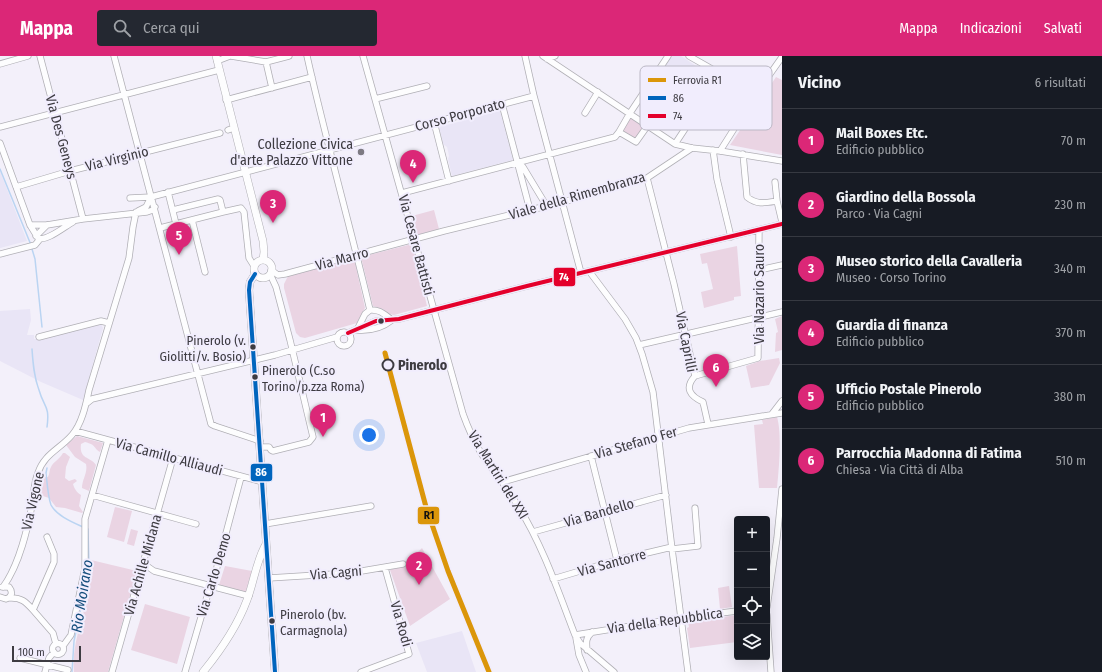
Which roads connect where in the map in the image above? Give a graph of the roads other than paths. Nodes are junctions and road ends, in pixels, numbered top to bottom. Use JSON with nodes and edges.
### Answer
{"nodes":[{"id":1,"x":28,"y":56,"type":"edge"},
{"id":2,"x":40,"y":56,"type":"edge"},
{"id":3,"x":114,"y":56,"type":"edge"},
{"id":4,"x":230,"y":56,"type":"edge"},
{"id":5,"x":289,"y":56,"type":"edge"},
{"id":6,"x":307,"y":56,"type":"edge"},
{"id":7,"x":363,"y":56,"type":"edge"},
{"id":8,"x":525,"y":56,"type":"edge"},
{"id":9,"x":555,"y":56,"type":"edge"},
{"id":10,"x":668,"y":56,"type":"edge"},
{"id":11,"x":689,"y":56,"type":"edge"},
{"id":12,"x":237,"y":57,"type":"edge"},
{"id":13,"x":545,"y":57,"type":"edge"},
{"id":14,"x":782,"y":57,"type":"edge"},
{"id":15,"x":216,"y":58,"type":"edge"},
{"id":16,"x":266,"y":62,"type":"junction"},
{"id":17,"x":0,"y":64,"type":"edge"},
{"id":18,"x":661,"y":66,"type":"edge"},
{"id":19,"x":707,"y":66,"type":"edge"},
{"id":20,"x":219,"y":70,"type":"junction"},
{"id":21,"x":772,"y":71,"type":"edge"},
{"id":22,"x":312,"y":77,"type":"junction"},
{"id":23,"x":426,"y":86,"type":"dead end"},
{"id":24,"x":272,"y":88,"type":"junction"},
{"id":25,"x":598,"y":92,"type":"junction"},
{"id":26,"x":125,"y":95,"type":"junction"},
{"id":27,"x":534,"y":96,"type":"junction"},
{"id":28,"x":640,"y":98,"type":"edge"},
{"id":29,"x":375,"y":99,"type":"junction"},
{"id":30,"x":226,"y":100,"type":"junction"},
{"id":31,"x":502,"y":104,"type":"junction"},
{"id":32,"x":55,"y":112,"type":"junction"},
{"id":33,"x":585,"y":113,"type":"dead end"},
{"id":34,"x":630,"y":113,"type":"junction"},
{"id":35,"x":640,"y":120,"type":"edge"},
{"id":36,"x":434,"y":122,"type":"junction"},
{"id":37,"x":0,"y":127,"type":"edge"},
{"id":38,"x":644,"y":130,"type":"edge"},
{"id":39,"x":655,"y":130,"type":"edge"},
{"id":40,"x":684,"y":130,"type":"edge"},
{"id":41,"x":733,"y":130,"type":"edge"},
{"id":42,"x":619,"y":132,"type":"junction"},
{"id":43,"x":220,"y":133,"type":"dead end"},
{"id":44,"x":385,"y":135,"type":"junction"},
{"id":45,"x":0,"y":143,"type":"edge"},
{"id":46,"x":675,"y":144,"type":"junction"},
{"id":47,"x":692,"y":148,"type":"junction"},
{"id":48,"x":329,"y":149,"type":"junction"},
{"id":49,"x":712,"y":150,"type":"junction"},
{"id":50,"x":720,"y":150,"type":"junction"},
{"id":51,"x":140,"y":153,"type":"junction"},
{"id":52,"x":743,"y":154,"type":"junction"},
{"id":53,"x":550,"y":155,"type":"junction"},
{"id":54,"x":782,"y":160,"type":"edge"},
{"id":55,"x":518,"y":163,"type":"junction"},
{"id":56,"x":70,"y":171,"type":"junction"},
{"id":57,"x":245,"y":172,"type":"junction"},
{"id":58,"x":647,"y":178,"type":"junction"},
{"id":59,"x":449,"y":181,"type":"junction"},
{"id":60,"x":775,"y":182,"type":"dead end"},
{"id":61,"x":16,"y":187,"type":"junction"},
{"id":62,"x":168,"y":192,"type":"junction"},
{"id":63,"x":402,"y":193,"type":"junction"},
{"id":64,"x":151,"y":197,"type":"junction"},
{"id":65,"x":130,"y":198,"type":"dead end"},
{"id":66,"x":777,"y":201,"type":"junction"},
{"id":67,"x":563,"y":202,"type":"junction"},
{"id":68,"x":546,"y":205,"type":"junction"},
{"id":69,"x":146,"y":206,"type":"junction"},
{"id":70,"x":155,"y":207,"type":"junction"},
{"id":71,"x":173,"y":210,"type":"junction"},
{"id":72,"x":530,"y":210,"type":"junction"},
{"id":73,"x":136,"y":212,"type":"junction"},
{"id":74,"x":223,"y":212,"type":"junction"},
{"id":75,"x":83,"y":219,"type":"junction"},
{"id":76,"x":192,"y":220,"type":"junction"},
{"id":77,"x":73,"y":222,"type":"junction"},
{"id":78,"x":782,"y":223,"type":"edge"},
{"id":79,"x":176,"y":224,"type":"junction"},
{"id":80,"x":30,"y":225,"type":"junction"},
{"id":81,"x":47,"y":225,"type":"junction"},
{"id":82,"x":160,"y":228,"type":"junction"},
{"id":83,"x":759,"y":230,"type":"junction"},
{"id":84,"x":731,"y":236,"type":"junction"},
{"id":85,"x":38,"y":237,"type":"junction"},
{"id":86,"x":414,"y":239,"type":"junction"},
{"id":87,"x":666,"y":252,"type":"junction"},
{"id":88,"x":0,"y":254,"type":"edge"},
{"id":89,"x":357,"y":255,"type":"junction"},
{"id":90,"x":263,"y":260,"type":"junction"},
{"id":91,"x":782,"y":265,"type":"edge"},
{"id":92,"x":254,"y":266,"type":"junction"},
{"id":93,"x":759,"y":270,"type":"junction"},
{"id":94,"x":589,"y":271,"type":"junction"},
{"id":95,"x":205,"y":272,"type":"dead end"},
{"id":96,"x":271,"y":272,"type":"junction"},
{"id":97,"x":581,"y":273,"type":"junction"},
{"id":98,"x":255,"y":274,"type":"junction"},
{"id":99,"x":370,"y":307,"type":"junction"},
{"id":100,"x":434,"y":310,"type":"junction"},
{"id":101,"x":782,"y":312,"type":"edge"},
{"id":102,"x":759,"y":317,"type":"junction"},
{"id":103,"x":392,"y":320,"type":"junction"},
{"id":104,"x":109,"y":323,"type":"junction"},
{"id":105,"x":358,"y":330,"type":"junction"},
{"id":106,"x":348,"y":333,"type":"junction"},
{"id":107,"x":686,"y":335,"type":"junction"},
{"id":108,"x":39,"y":337,"type":"dead end"},
{"id":109,"x":337,"y":337,"type":"junction"},
{"id":110,"x":639,"y":345,"type":"junction"},
{"id":111,"x":293,"y":350,"type":"junction"},
{"id":112,"x":254,"y":360,"type":"junction"},
{"id":113,"x":197,"y":373,"type":"junction"},
{"id":114,"x":695,"y":376,"type":"junction"},
{"id":115,"x":89,"y":390,"type":"junction"},
{"id":116,"x":92,"y":399,"type":"junction"},
{"id":117,"x":782,"y":401,"type":"edge"},
{"id":118,"x":86,"y":404,"type":"junction"},
{"id":119,"x":778,"y":414,"type":"edge"},
{"id":120,"x":708,"y":424,"type":"junction"},
{"id":121,"x":75,"y":431,"type":"junction"},
{"id":122,"x":658,"y":436,"type":"junction"},
{"id":123,"x":108,"y":440,"type":"junction"},
{"id":124,"x":260,"y":444,"type":"junction"},
{"id":125,"x":591,"y":456,"type":"junction"},
{"id":126,"x":173,"y":458,"type":"junction"},
{"id":127,"x":241,"y":477,"type":"junction"},
{"id":128,"x":263,"y":482,"type":"junction"},
{"id":129,"x":502,"y":482,"type":"junction"},
{"id":130,"x":782,"y":489,"type":"edge"},
{"id":131,"x":92,"y":495,"type":"junction"},
{"id":132,"x":666,"y":495,"type":"junction"},
{"id":133,"x":371,"y":506,"type":"dead end"},
{"id":134,"x":695,"y":508,"type":"dead end"},
{"id":135,"x":604,"y":511,"type":"junction"},
{"id":136,"x":157,"y":514,"type":"junction"},
{"id":137,"x":196,"y":524,"type":"dead end"},
{"id":138,"x":265,"y":524,"type":"junction"},
{"id":139,"x":533,"y":532,"type":"junction"},
{"id":140,"x":47,"y":537,"type":"dead end"},
{"id":141,"x":266,"y":544,"type":"junction"},
{"id":142,"x":672,"y":548,"type":"junction"},
{"id":143,"x":617,"y":560,"type":"junction"},
{"id":144,"x":144,"y":564,"type":"junction"},
{"id":145,"x":403,"y":564,"type":"dead end"},
{"id":146,"x":385,"y":568,"type":"junction"},
{"id":147,"x":269,"y":578,"type":"junction"},
{"id":148,"x":553,"y":579,"type":"junction"},
{"id":149,"x":212,"y":586,"type":"junction"},
{"id":150,"x":4,"y":588,"type":"edge"},
{"id":151,"x":770,"y":588,"type":"edge"},
{"id":152,"x":249,"y":596,"type":"junction"},
{"id":153,"x":0,"y":597,"type":"edge"},
{"id":154,"x":12,"y":597,"type":"junction"},
{"id":155,"x":33,"y":610,"type":"junction"},
{"id":156,"x":734,"y":611,"type":"edge"},
{"id":157,"x":681,"y":618,"type":"junction"},
{"id":158,"x":768,"y":624,"type":"edge"},
{"id":159,"x":592,"y":631,"type":"junction"},
{"id":160,"x":575,"y":635,"type":"junction"},
{"id":161,"x":56,"y":644,"type":"junction"},
{"id":162,"x":62,"y":646,"type":"junction"},
{"id":163,"x":587,"y":650,"type":"junction"},
{"id":164,"x":54,"y":652,"type":"junction"},
{"id":165,"x":20,"y":658,"type":"dead end"},
{"id":166,"x":47,"y":665,"type":"junction"},
{"id":167,"x":68,"y":670,"type":"dead end"},
{"id":168,"x":45,"y":672,"type":"edge"},
{"id":169,"x":112,"y":672,"type":"edge"},
{"id":170,"x":185,"y":672,"type":"edge"},
{"id":171,"x":203,"y":672,"type":"edge"},
{"id":172,"x":275,"y":672,"type":"edge"},
{"id":173,"x":361,"y":672,"type":"edge"},
{"id":174,"x":586,"y":672,"type":"edge"},
{"id":175,"x":614,"y":672,"type":"edge"},
{"id":176,"x":688,"y":672,"type":"edge"},
{"id":177,"x":771,"y":672,"type":"edge"}],
"edges":[{"from":1,"to":17,"type":"street"},
{"from":2,"to":32,"type":"street","name":"Via Des Geneys"},
{"from":3,"to":26,"type":"street"},
{"from":4,"to":12,"type":"street"},
{"from":4,"to":15,"type":"street"},
{"from":5,"to":16,"type":"street"},
{"from":6,"to":22,"type":"street"},
{"from":7,"to":29,"type":"street","name":"Via Cesare Battisti"},
{"from":8,"to":27,"type":"street"},
{"from":9,"to":13,"type":"street"},
{"from":10,"to":18,"type":"street"},
{"from":11,"to":19,"type":"street"},
{"from":12,"to":16,"type":"street"},
{"from":13,"to":25,"type":"street"},
{"from":14,"to":21,"type":"street"},
{"from":15,"to":20,"type":"main road"},
{"from":16,"to":24,"type":"street"},
{"from":20,"to":26,"type":"street"},
{"from":20,"to":30,"type":"main road"},
{"from":22,"to":24,"type":"street"},
{"from":22,"to":48,"type":"street"},
{"from":23,"to":29,"type":"street"},
{"from":24,"to":30,"type":"street"},
{"from":25,"to":33,"type":"street"},
{"from":25,"to":34,"type":"street"},
{"from":26,"to":32,"type":"street"},
{"from":26,"to":51,"type":"street"},
{"from":27,"to":31,"type":"street","name":"Corso Porporato"},
{"from":27,"to":53,"type":"street"},
{"from":28,"to":34,"type":"street"},
{"from":29,"to":44,"type":"street","name":"Via Cesare Battisti"},
{"from":30,"to":57,"type":"main road"},
{"from":31,"to":36,"type":"street","name":"Corso Porporato"},
{"from":31,"to":55,"type":"street"},
{"from":32,"to":37,"type":"street"},
{"from":32,"to":56,"type":"street","name":"Via Des Geneys"},
{"from":34,"to":35,"type":"street"},
{"from":34,"to":42,"type":"street"},
{"from":36,"to":44,"type":"street","name":"Corso Porporato"},
{"from":36,"to":59,"type":"street"},
{"from":38,"to":42,"type":"street"},
{"from":39,"to":46,"type":"street"},
{"from":40,"to":46,"type":"street"},
{"from":41,"to":50,"type":"street"},
{"from":42,"to":53,"type":"street"},
{"from":43,"to":51,"type":"street","name":"Via Virginio"},
{"from":44,"to":48,"type":"street","name":"Corso Porporato"},
{"from":44,"to":63,"type":"street","name":"Via Cesare Battisti"},
{"from":45,"to":61,"type":"street"},
{"from":46,"to":47,"type":"street"},
{"from":47,"to":49,"type":"street"},
{"from":47,"to":58,"type":"street","name":"Viale della Rimembranza"},
{"from":48,"to":57,"type":"street","name":"Corso Porporato"},
{"from":48,"to":89,"type":"street"},
{"from":49,"to":50,"type":"street"},
{"from":49,"to":84,"type":"street"},
{"from":50,"to":52,"type":"street"},
{"from":51,"to":56,"type":"street","name":"Via Virginio"},
{"from":51,"to":64,"type":"street"},
{"from":52,"to":54,"type":"street"},
{"from":52,"to":66,"type":"street"},
{"from":53,"to":55,"type":"street"},
{"from":53,"to":67,"type":"street"},
{"from":55,"to":59,"type":"street"},
{"from":55,"to":68,"type":"street"},
{"from":55,"to":72,"type":"street"},
{"from":56,"to":61,"type":"street","name":"Via Virginio"},
{"from":56,"to":75,"type":"street","name":"Via Des Geneys"},
{"from":57,"to":62,"type":"street","name":"Corso Porporato"},
{"from":57,"to":90,"type":"main road"},
{"from":58,"to":67,"type":"street","name":"Viale della Rimembranza"},
{"from":58,"to":87,"type":"street","name":"Via Caprilli"},
{"from":59,"to":63,"type":"street"},
{"from":60,"to":66,"type":"street"},
{"from":61,"to":80,"type":"street"},
{"from":62,"to":64,"type":"street","name":"Corso Porporato"},
{"from":62,"to":71,"type":"street"},
{"from":63,"to":86,"type":"street","name":"Via Cesare Battisti"},
{"from":64,"to":65,"type":"street","name":"Corso Porporato"},
{"from":64,"to":69,"type":"street"},
{"from":64,"to":70,"type":"street"},
{"from":66,"to":78,"type":"street"},
{"from":67,"to":68,"type":"street","name":"Viale della Rimembranza"},
{"from":67,"to":97,"type":"street"},
{"from":68,"to":72,"type":"street","name":"Viale della Rimembranza"},
{"from":69,"to":70,"type":"street"},
{"from":69,"to":73,"type":"street"},
{"from":70,"to":73,"type":"street"},
{"from":70,"to":82,"type":"street"},
{"from":71,"to":74,"type":"street"},
{"from":71,"to":79,"type":"street"},
{"from":72,"to":86,"type":"street","name":"Viale della Rimembranza"},
{"from":73,"to":75,"type":"street"},
{"from":73,"to":104,"type":"street","name":"Via Vigone"},
{"from":74,"to":76,"type":"street"},
{"from":74,"to":92,"type":"street"},
{"from":75,"to":77,"type":"street"},
{"from":76,"to":79,"type":"street"},
{"from":76,"to":95,"type":"street"},
{"from":77,"to":81,"type":"street"},
{"from":77,"to":85,"type":"street"},
{"from":78,"to":83,"type":"street"},
{"from":79,"to":82,"type":"street"},
{"from":80,"to":81,"type":"street"},
{"from":80,"to":85,"type":"street"},
{"from":81,"to":85,"type":"street"},
{"from":82,"to":113,"type":"street"},
{"from":83,"to":84,"type":"street"},
{"from":83,"to":93,"type":"street","name":"Via Nazario Sauro"},
{"from":84,"to":87,"type":"street"},
{"from":85,"to":88,"type":"street"},
{"from":86,"to":89,"type":"street","name":"Via Marro"},
{"from":86,"to":100,"type":"street","name":"Via Cesare Battisti"},
{"from":87,"to":94,"type":"street"},
{"from":87,"to":107,"type":"street","name":"Via Caprilli"},
{"from":89,"to":96,"type":"street","name":"Via Marro"},
{"from":89,"to":99,"type":"street"},
{"from":90,"to":92,"type":"main road"},
{"from":90,"to":96,"type":"main road"},
{"from":91,"to":93,"type":"street"},
{"from":92,"to":98,"type":"main road"},
{"from":93,"to":102,"type":"street","name":"Via Nazario Sauro"},
{"from":94,"to":97,"type":"street"},
{"from":94,"to":110,"type":"street"},
{"from":96,"to":98,"type":"main road"},
{"from":96,"to":111,"type":"street"},
{"from":97,"to":100,"type":"street"},
{"from":98,"to":112,"type":"main road"},
{"from":99,"to":103,"type":"street"},
{"from":99,"to":105,"type":"street"},
{"from":100,"to":103,"type":"street"},
{"from":100,"to":129,"type":"street","name":"Via Martiri del XXI"},
{"from":101,"to":102,"type":"street"},
{"from":102,"to":107,"type":"street"},
{"from":102,"to":114,"type":"street","name":"Via Nazario Sauro"},
{"from":103,"to":105,"type":"street"},
{"from":104,"to":108,"type":"street"},
{"from":104,"to":115,"type":"street","name":"Via Vigone"},
{"from":105,"to":106,"type":"street"},
{"from":106,"to":109,"type":"street"},
{"from":106,"to":109,"type":"street"},
{"from":107,"to":110,"type":"street"},
{"from":107,"to":114,"type":"street","name":"Via Caprilli"},
{"from":109,"to":111,"type":"street"},
{"from":110,"to":122,"type":"street"},
{"from":111,"to":112,"type":"street"},
{"from":111,"to":124,"type":"street"},
{"from":112,"to":113,"type":"street"},
{"from":112,"to":124,"type":"main road"},
{"from":113,"to":116,"type":"street"},
{"from":113,"to":124,"type":"street"},
{"from":114,"to":120,"type":"street","name":"Via Caprilli"},
{"from":115,"to":116,"type":"street"},
{"from":115,"to":118,"type":"street","name":"Via Vigone"},
{"from":116,"to":118,"type":"street"},
{"from":117,"to":119,"type":"street","name":"Via Stefano Fer"},
{"from":118,"to":121,"type":"street","name":"Via Vigone"},
{"from":119,"to":120,"type":"street","name":"Via Stefano Fer"},
{"from":120,"to":122,"type":"street","name":"Via Stefano Fer"},
{"from":121,"to":123,"type":"street","name":"Via Camillo Alliaudi"},
{"from":121,"to":150,"type":"street","name":"Via Vigone"},
{"from":122,"to":125,"type":"street","name":"Via Stefano Fer"},
{"from":122,"to":132,"type":"street"},
{"from":123,"to":126,"type":"street","name":"Via Camillo Alliaudi"},
{"from":123,"to":131,"type":"street"},
{"from":124,"to":128,"type":"main road"},
{"from":125,"to":129,"type":"street","name":"Via Stefano Fer"},
{"from":125,"to":135,"type":"street"},
{"from":126,"to":127,"type":"street","name":"Via Camillo Alliaudi"},
{"from":126,"to":136,"type":"street","name":"Via Achille Midana"},
{"from":127,"to":128,"type":"street","name":"Via Camillo Alliaudi"},
{"from":127,"to":149,"type":"street","name":"Via Carlo Demo"},
{"from":128,"to":138,"type":"main road"},
{"from":129,"to":139,"type":"street","name":"Via Martiri del XXI"},
{"from":130,"to":151,"type":"street"},
{"from":131,"to":136,"type":"street"},
{"from":131,"to":162,"type":"street"},
{"from":132,"to":135,"type":"street","name":"Via Bandello"},
{"from":132,"to":142,"type":"street"},
{"from":133,"to":138,"type":"street"},
{"from":134,"to":142,"type":"street","name":"Via Santorre"},
{"from":135,"to":139,"type":"street","name":"Via Bandello"},
{"from":135,"to":143,"type":"street"},
{"from":136,"to":137,"type":"street"},
{"from":136,"to":144,"type":"street","name":"Via Achille Midana"},
{"from":138,"to":141,"type":"main road"},
{"from":139,"to":148,"type":"street","name":"Via Martiri del XXI"},
{"from":140,"to":155,"type":"street"},
{"from":141,"to":147,"type":"main road"},
{"from":141,"to":152,"type":"main road"},
{"from":142,"to":143,"type":"street","name":"Via Santorre"},
{"from":142,"to":157,"type":"street"},
{"from":143,"to":148,"type":"street","name":"Via Santorre"},
{"from":144,"to":149,"type":"street"},
{"from":144,"to":169,"type":"street","name":"Via Achille Midana"},
{"from":145,"to":146,"type":"street","name":"Via Cagni"},
{"from":146,"to":147,"type":"street","name":"Via Cagni"},
{"from":146,"to":173,"type":"street","name":"Via Rodi"},
{"from":147,"to":172,"type":"main road"},
{"from":148,"to":160,"type":"street","name":"Via Martiri del XXI"},
{"from":149,"to":152,"type":"street"},
{"from":149,"to":170,"type":"street","name":"Via Carlo Demo"},
{"from":150,"to":154,"type":"street"},
{"from":152,"to":171,"type":"main road"},
{"from":153,"to":154,"type":"street"},
{"from":154,"to":155,"type":"street"},
{"from":155,"to":161,"type":"street"},
{"from":156,"to":157,"type":"street","name":"Via della Repubblica"},
{"from":157,"to":159,"type":"street","name":"Via della Repubblica"},
{"from":157,"to":176,"type":"street"},
{"from":158,"to":177,"type":"street"},
{"from":159,"to":160,"type":"street","name":"Via della Repubblica"},
{"from":159,"to":163,"type":"street","name":"Via della Repubblica"},
{"from":160,"to":163,"type":"street","name":"Via Martiri del XXI"},
{"from":160,"to":174,"type":"street","name":"Via Martiri del XXI"},
{"from":161,"to":162,"type":"street"},
{"from":161,"to":164,"type":"street"},
{"from":162,"to":164,"type":"street"},
{"from":163,"to":175,"type":"street","name":"Via Martiri del XXI"},
{"from":164,"to":166,"type":"street"},
{"from":165,"to":166,"type":"street"},
{"from":166,"to":167,"type":"street"},
{"from":166,"to":168,"type":"street"}]}
